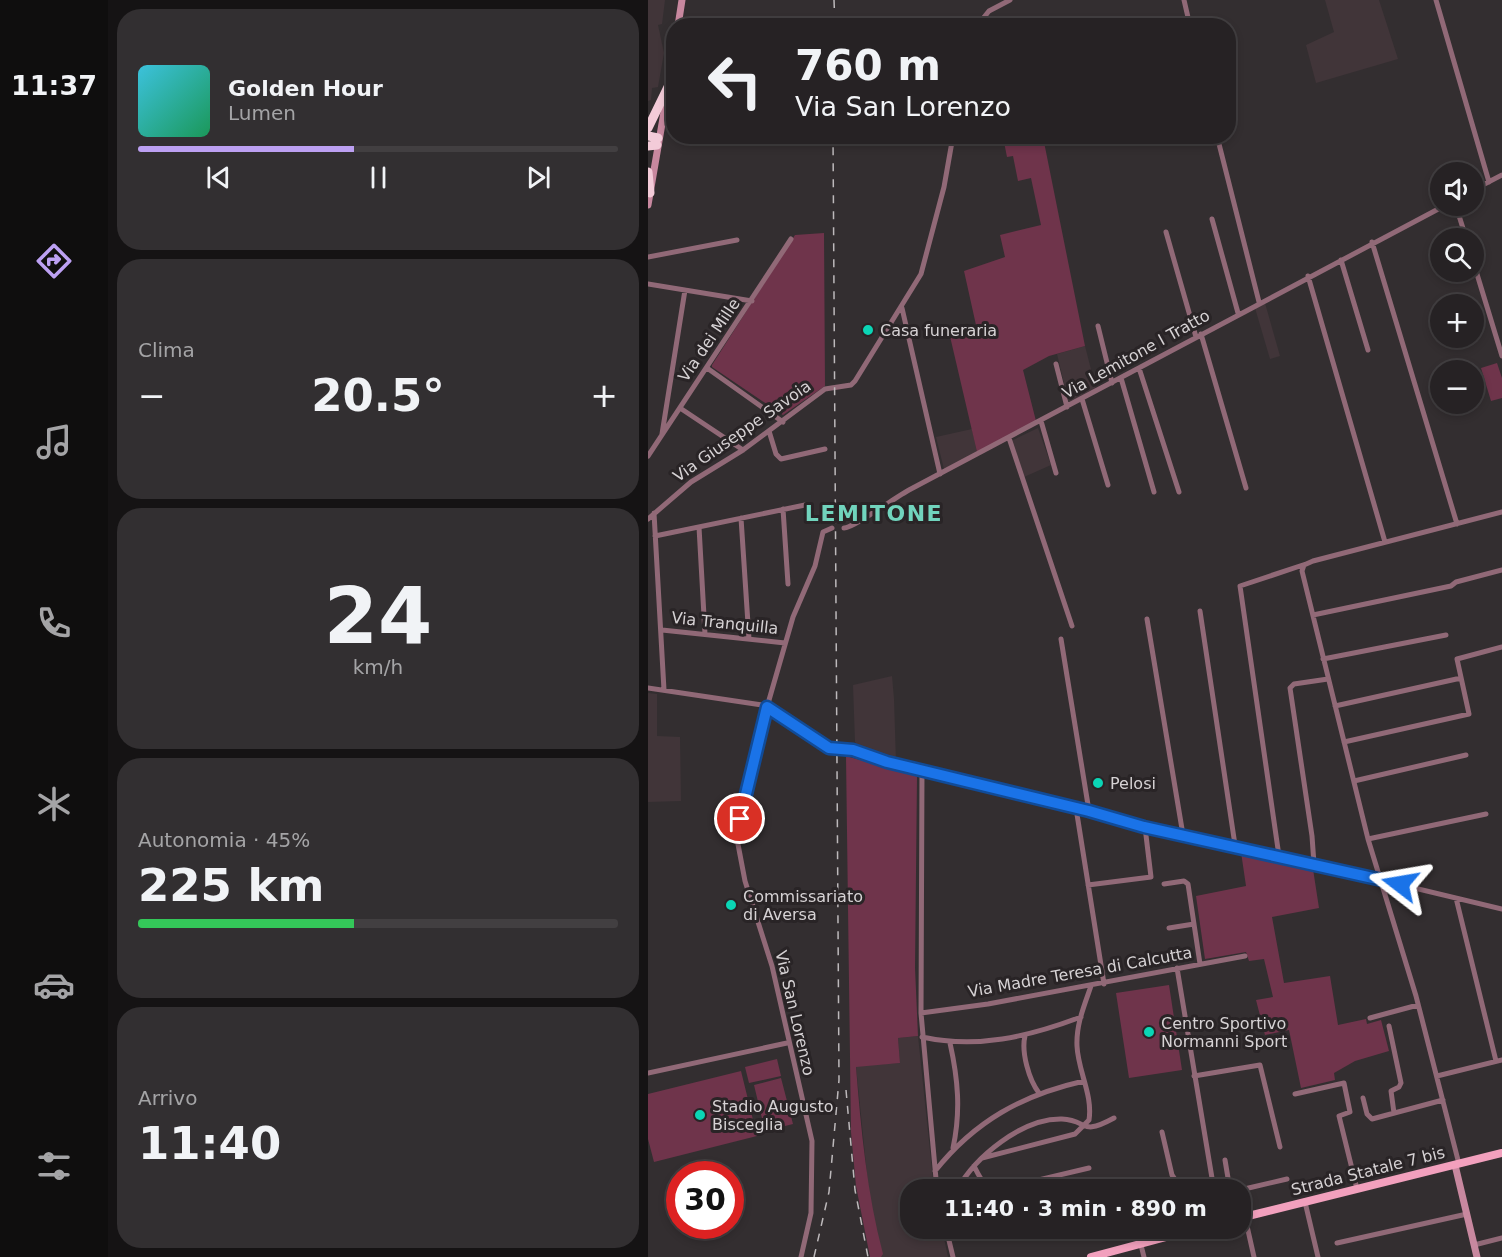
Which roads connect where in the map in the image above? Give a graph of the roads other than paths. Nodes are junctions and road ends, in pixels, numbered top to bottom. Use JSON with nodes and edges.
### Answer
{"nodes":[{"id":1,"x":682,"y":0,"type":"edge"},
{"id":2,"x":1011,"y":0,"type":"edge"},
{"id":3,"x":1184,"y":0,"type":"edge"},
{"id":4,"x":1436,"y":0,"type":"edge"},
{"id":5,"x":679,"y":18,"type":"edge"},
{"id":6,"x":984,"y":18,"type":"edge"},
{"id":7,"x":1188,"y":18,"type":"edge"},
{"id":8,"x":666,"y":91,"type":"edge"},
{"id":9,"x":666,"y":94,"type":"edge"},
{"id":10,"x":648,"y":128,"type":"edge"},
{"id":11,"x":653,"y":141,"type":"edge"},
{"id":12,"x":951,"y":144,"type":"edge"},
{"id":13,"x":1219,"y":144,"type":"edge"},
{"id":14,"x":648,"y":172,"type":"edge"},
{"id":15,"x":1502,"y":175,"type":"edge"},
{"id":16,"x":1489,"y":182,"type":"junction"},
{"id":17,"x":1484,"y":184,"type":"edge"},
{"id":18,"x":650,"y":193,"type":"junction"},
{"id":19,"x":648,"y":205,"type":"edge"},
{"id":20,"x":1430,"y":213,"type":"edge"},
{"id":21,"x":1212,"y":219,"type":"dead end"},
{"id":22,"x":1166,"y":232,"type":"dead end"},
{"id":23,"x":792,"y":239,"type":"dead end"},
{"id":24,"x":737,"y":240,"type":"dead end"},
{"id":25,"x":1372,"y":242,"type":"junction"},
{"id":26,"x":648,"y":257,"type":"edge"},
{"id":27,"x":1341,"y":260,"type":"junction"},
{"id":28,"x":1308,"y":276,"type":"junction"},
{"id":29,"x":1479,"y":282,"type":"edge"},
{"id":30,"x":648,"y":284,"type":"edge"},
{"id":31,"x":685,"y":290,"type":"junction"},
{"id":32,"x":752,"y":301,"type":"junction"},
{"id":33,"x":1259,"y":302,"type":"junction"},
{"id":34,"x":902,"y":308,"type":"junction"},
{"id":35,"x":1238,"y":314,"type":"junction"},
{"id":36,"x":1098,"y":326,"type":"dead end"},
{"id":37,"x":1198,"y":335,"type":"junction"},
{"id":38,"x":1368,"y":350,"type":"dead end"},
{"id":39,"x":1502,"y":356,"type":"edge"},
{"id":40,"x":1056,"y":364,"type":"dead end"},
{"id":41,"x":707,"y":368,"type":"junction"},
{"id":42,"x":1138,"y":368,"type":"junction"},
{"id":43,"x":1120,"y":378,"type":"junction"},
{"id":44,"x":1112,"y":383,"type":"junction"},
{"id":45,"x":1082,"y":399,"type":"junction"},
{"id":46,"x":1067,"y":407,"type":"junction"},
{"id":47,"x":680,"y":408,"type":"junction"},
{"id":48,"x":1041,"y":421,"type":"junction"},
{"id":49,"x":783,"y":422,"type":"junction"},
{"id":50,"x":769,"y":431,"type":"junction"},
{"id":51,"x":662,"y":435,"type":"junction"},
{"id":52,"x":1009,"y":438,"type":"junction"},
{"id":53,"x":825,"y":449,"type":"dead end"},
{"id":54,"x":743,"y":450,"type":"junction"},
{"id":55,"x":648,"y":456,"type":"edge"},
{"id":56,"x":1056,"y":473,"type":"dead end"},
{"id":57,"x":940,"y":474,"type":"junction"},
{"id":58,"x":1108,"y":485,"type":"dead end"},
{"id":59,"x":1246,"y":488,"type":"dead end"},
{"id":60,"x":1154,"y":492,"type":"dead end"},
{"id":61,"x":1179,"y":492,"type":"dead end"},
{"id":62,"x":805,"y":505,"type":"dead end"},
{"id":63,"x":783,"y":509,"type":"junction"},
{"id":64,"x":1502,"y":512,"type":"edge"},
{"id":65,"x":654,"y":513,"type":"junction"},
{"id":66,"x":741,"y":518,"type":"junction"},
{"id":67,"x":648,"y":519,"type":"edge"},
{"id":68,"x":1457,"y":524,"type":"junction"},
{"id":69,"x":699,"y":527,"type":"junction"},
{"id":70,"x":831,"y":528,"type":"dead end"},
{"id":71,"x":844,"y":528,"type":"dead end"},
{"id":72,"x":655,"y":536,"type":"junction"},
{"id":73,"x":1385,"y":542,"type":"junction"},
{"id":74,"x":1313,"y":561,"type":"junction"},
{"id":75,"x":1502,"y":570,"type":"edge"},
{"id":76,"x":788,"y":584,"type":"dead end"},
{"id":77,"x":1200,"y":611,"type":"dead end"},
{"id":78,"x":1312,"y":615,"type":"junction"},
{"id":79,"x":1147,"y":619,"type":"dead end"},
{"id":80,"x":1072,"y":626,"type":"dead end"},
{"id":81,"x":662,"y":630,"type":"junction"},
{"id":82,"x":705,"y":634,"type":"junction"},
{"id":83,"x":1446,"y":635,"type":"dead end"},
{"id":84,"x":749,"y":639,"type":"junction"},
{"id":85,"x":1061,"y":639,"type":"dead end"},
{"id":86,"x":785,"y":643,"type":"junction"},
{"id":87,"x":1502,"y":647,"type":"edge"},
{"id":88,"x":1323,"y":659,"type":"junction"},
{"id":89,"x":1461,"y":678,"type":"junction"},
{"id":90,"x":1328,"y":679,"type":"junction"},
{"id":91,"x":648,"y":688,"type":"edge"},
{"id":92,"x":664,"y":690,"type":"junction"},
{"id":93,"x":1335,"y":706,"type":"junction"},
{"id":94,"x":767,"y":707,"type":"junction"},
{"id":95,"x":1344,"y":742,"type":"junction"},
{"id":96,"x":1466,"y":755,"type":"dead end"},
{"id":97,"x":922,"y":770,"type":"junction"},
{"id":98,"x":1354,"y":781,"type":"junction"},
{"id":99,"x":1076,"y":808,"type":"junction"},
{"id":100,"x":1089,"y":811,"type":"junction"},
{"id":101,"x":1486,"y":814,"type":"dead end"},
{"id":102,"x":1144,"y":827,"type":"junction"},
{"id":103,"x":1183,"y":835,"type":"junction"},
{"id":104,"x":1368,"y":839,"type":"junction"},
{"id":105,"x":1235,"y":845,"type":"junction"},
{"id":106,"x":1279,"y":856,"type":"junction"},
{"id":107,"x":1314,"y":864,"type":"junction"},
{"id":108,"x":1382,"y":880,"type":"junction"},
{"id":109,"x":1164,"y":884,"type":"dead end"},
{"id":110,"x":1088,"y":885,"type":"junction"},
{"id":111,"x":1456,"y":898,"type":"junction"},
{"id":112,"x":1502,"y":909,"type":"edge"},
{"id":113,"x":1194,"y":924,"type":"junction"},
{"id":114,"x":1169,"y":928,"type":"dead end"},
{"id":115,"x":1245,"y":956,"type":"dead end"},
{"id":116,"x":1200,"y":964,"type":"junction"},
{"id":117,"x":1177,"y":968,"type":"junction"},
{"id":118,"x":1104,"y":984,"type":"junction"},
{"id":119,"x":1090,"y":986,"type":"junction"},
{"id":120,"x":1418,"y":1005,"type":"junction"},
{"id":121,"x":921,"y":1013,"type":"junction"},
{"id":122,"x":1081,"y":1017,"type":"junction"},
{"id":123,"x":1370,"y":1018,"type":"dead end"},
{"id":124,"x":1389,"y":1026,"type":"dead end"},
{"id":125,"x":1025,"y":1036,"type":"junction"},
{"id":126,"x":922,"y":1037,"type":"junction"},
{"id":127,"x":787,"y":1043,"type":"junction"},
{"id":128,"x":950,"y":1043,"type":"junction"},
{"id":129,"x":1499,"y":1060,"type":"edge"},
{"id":130,"x":648,"y":1073,"type":"edge"},
{"id":131,"x":1194,"y":1076,"type":"junction"},
{"id":132,"x":1437,"y":1076,"type":"junction"},
{"id":133,"x":1084,"y":1081,"type":"junction"},
{"id":134,"x":1039,"y":1093,"type":"junction"},
{"id":135,"x":1294,"y":1094,"type":"dead end"},
{"id":136,"x":1363,"y":1098,"type":"dead end"},
{"id":137,"x":1443,"y":1100,"type":"junction"},
{"id":138,"x":1394,"y":1113,"type":"junction"},
{"id":139,"x":1114,"y":1118,"type":"dead end"},
{"id":140,"x":1083,"y":1127,"type":"junction"},
{"id":141,"x":1162,"y":1132,"type":"dead end"},
{"id":142,"x":1280,"y":1147,"type":"dead end"},
{"id":143,"x":953,"y":1148,"type":"junction"},
{"id":144,"x":1502,"y":1153,"type":"edge"},
{"id":145,"x":982,"y":1158,"type":"junction"},
{"id":146,"x":1225,"y":1160,"type":"dead end"},
{"id":147,"x":1457,"y":1164,"type":"junction"},
{"id":148,"x":974,"y":1166,"type":"junction"},
{"id":149,"x":1089,"y":1168,"type":"dead end"},
{"id":150,"x":934,"y":1171,"type":"junction"},
{"id":151,"x":935,"y":1179,"type":"edge"},
{"id":152,"x":965,"y":1179,"type":"edge"},
{"id":153,"x":1175,"y":1179,"type":"edge"},
{"id":154,"x":1212,"y":1179,"type":"edge"},
{"id":155,"x":1228,"y":1179,"type":"edge"},
{"id":156,"x":1287,"y":1179,"type":"dead end"},
{"id":157,"x":1251,"y":1187,"type":"edge"},
{"id":158,"x":1357,"y":1189,"type":"junction"},
{"id":159,"x":1305,"y":1202,"type":"junction"},
{"id":160,"x":1467,"y":1214,"type":"junction"},
{"id":161,"x":1251,"y":1216,"type":"edge"},
{"id":162,"x":1502,"y":1238,"type":"edge"},
{"id":163,"x":949,"y":1239,"type":"edge"},
{"id":164,"x":1162,"y":1239,"type":"edge"},
{"id":165,"x":1249,"y":1239,"type":"edge"},
{"id":166,"x":1337,"y":1243,"type":"dead end"},
{"id":167,"x":1141,"y":1245,"type":"junction"},
{"id":168,"x":1474,"y":1245,"type":"junction"},
{"id":169,"x":801,"y":1257,"type":"edge"},
{"id":170,"x":953,"y":1257,"type":"edge"},
{"id":171,"x":1091,"y":1257,"type":"edge"},
{"id":172,"x":1144,"y":1257,"type":"edge"},
{"id":173,"x":1254,"y":1257,"type":"edge"},
{"id":174,"x":1318,"y":1257,"type":"edge"},
{"id":175,"x":1477,"y":1257,"type":"edge"}],
"edges":[{"from":1,"to":5,"type":"main road"},
{"from":2,"to":6,"type":"street"},
{"from":3,"to":7,"type":"street"},
{"from":4,"to":16,"type":"street"},
{"from":8,"to":10,"type":"highway"},
{"from":9,"to":11,"type":"main road"},
{"from":11,"to":18,"type":"main road"},
{"from":12,"to":34,"type":"street"},
{"from":13,"to":33,"type":"street"},
{"from":14,"to":18,"type":"highway"},
{"from":15,"to":16,"type":"street"},
{"from":16,"to":17,"type":"street"},
{"from":18,"to":19,"type":"main road"},
{"from":20,"to":25,"type":"street","name":"Via Lemitone I Tratto"},
{"from":21,"to":35,"type":"street"},
{"from":22,"to":37,"type":"street"},
{"from":23,"to":32,"type":"street","name":"Via dei Mille"},
{"from":24,"to":26,"type":"street"},
{"from":25,"to":27,"type":"street","name":"Via Lemitone I Tratto"},
{"from":25,"to":68,"type":"street"},
{"from":27,"to":28,"type":"street","name":"Via Lemitone I Tratto"},
{"from":27,"to":38,"type":"street"},
{"from":28,"to":33,"type":"street","name":"Via Lemitone I Tratto"},
{"from":28,"to":73,"type":"street"},
{"from":29,"to":39,"type":"street"},
{"from":30,"to":31,"type":"street"},
{"from":31,"to":32,"type":"street"},
{"from":31,"to":51,"type":"street"},
{"from":32,"to":41,"type":"street","name":"Via dei Mille"},
{"from":33,"to":35,"type":"street","name":"Via Lemitone I Tratto"},
{"from":34,"to":49,"type":"street","name":"Via Giuseppe Savoia"},
{"from":34,"to":57,"type":"street"},
{"from":35,"to":37,"type":"street","name":"Via Lemitone I Tratto"},
{"from":36,"to":44,"type":"street"},
{"from":37,"to":42,"type":"street","name":"Via Lemitone I Tratto"},
{"from":37,"to":59,"type":"street"},
{"from":40,"to":46,"type":"street"},
{"from":41,"to":47,"type":"street","name":"Via dei Mille"},
{"from":41,"to":49,"type":"street"},
{"from":42,"to":43,"type":"street","name":"Via Lemitone I Tratto"},
{"from":42,"to":61,"type":"street"},
{"from":43,"to":44,"type":"street","name":"Via Lemitone I Tratto"},
{"from":43,"to":60,"type":"street"},
{"from":44,"to":45,"type":"street","name":"Via Lemitone I Tratto"},
{"from":45,"to":46,"type":"street","name":"Via Lemitone I Tratto"},
{"from":45,"to":58,"type":"street"},
{"from":46,"to":48,"type":"street","name":"Via Lemitone I Tratto"},
{"from":47,"to":51,"type":"street","name":"Via dei Mille"},
{"from":47,"to":54,"type":"street"},
{"from":48,"to":52,"type":"street","name":"Via Lemitone I Tratto"},
{"from":48,"to":56,"type":"street"},
{"from":49,"to":50,"type":"street","name":"Via Giuseppe Savoia"},
{"from":50,"to":53,"type":"street"},
{"from":50,"to":54,"type":"street","name":"Via Giuseppe Savoia"},
{"from":51,"to":55,"type":"street","name":"Via dei Mille"},
{"from":52,"to":57,"type":"street","name":"Via Lemitone I Tratto"},
{"from":52,"to":80,"type":"street"},
{"from":54,"to":65,"type":"street","name":"Via Giuseppe Savoia"},
{"from":57,"to":71,"type":"street","name":"Via Lemitone I Tratto"},
{"from":62,"to":63,"type":"street"},
{"from":63,"to":66,"type":"street"},
{"from":63,"to":76,"type":"street"},
{"from":64,"to":68,"type":"street"},
{"from":65,"to":67,"type":"street","name":"Via Giuseppe Savoia"},
{"from":65,"to":72,"type":"street"},
{"from":66,"to":69,"type":"street"},
{"from":66,"to":84,"type":"street"},
{"from":68,"to":73,"type":"street"},
{"from":69,"to":72,"type":"street"},
{"from":69,"to":82,"type":"street"},
{"from":70,"to":86,"type":"street","name":"Via San Lorenzo"},
{"from":72,"to":81,"type":"street"},
{"from":73,"to":74,"type":"street"},
{"from":74,"to":78,"type":"street"},
{"from":74,"to":106,"type":"street"},
{"from":75,"to":78,"type":"street"},
{"from":77,"to":105,"type":"street"},
{"from":78,"to":88,"type":"street"},
{"from":79,"to":103,"type":"street"},
{"from":81,"to":82,"type":"street","name":"Via Tranquilla"},
{"from":81,"to":92,"type":"street"},
{"from":82,"to":84,"type":"street","name":"Via Tranquilla"},
{"from":83,"to":88,"type":"street"},
{"from":84,"to":86,"type":"street","name":"Via Tranquilla"},
{"from":85,"to":100,"type":"street"},
{"from":86,"to":94,"type":"street","name":"Via San Lorenzo"},
{"from":87,"to":89,"type":"street"},
{"from":88,"to":90,"type":"street"},
{"from":89,"to":93,"type":"street"},
{"from":89,"to":95,"type":"street"},
{"from":90,"to":93,"type":"street"},
{"from":90,"to":107,"type":"street"},
{"from":91,"to":92,"type":"street"},
{"from":92,"to":94,"type":"street"},
{"from":93,"to":95,"type":"street"},
{"from":94,"to":97,"type":"street"},
{"from":94,"to":127,"type":"street","name":"Via San Lorenzo"},
{"from":95,"to":98,"type":"street"},
{"from":96,"to":98,"type":"street"},
{"from":97,"to":99,"type":"street"},
{"from":97,"to":121,"type":"street"},
{"from":98,"to":104,"type":"street"},
{"from":99,"to":100,"type":"street"},
{"from":99,"to":110,"type":"street"},
{"from":100,"to":102,"type":"street"},
{"from":101,"to":104,"type":"street"},
{"from":102,"to":103,"type":"street"},
{"from":102,"to":110,"type":"street"},
{"from":103,"to":105,"type":"street"},
{"from":104,"to":108,"type":"street"},
{"from":105,"to":106,"type":"street"},
{"from":106,"to":107,"type":"street"},
{"from":107,"to":108,"type":"street"},
{"from":108,"to":111,"type":"street"},
{"from":108,"to":120,"type":"street"},
{"from":109,"to":113,"type":"street"},
{"from":110,"to":118,"type":"street"},
{"from":111,"to":112,"type":"street"},
{"from":111,"to":129,"type":"street"},
{"from":113,"to":114,"type":"street"},
{"from":113,"to":116,"type":"street"},
{"from":115,"to":116,"type":"street","name":"Via Madre Teresa di Calcutta"},
{"from":116,"to":117,"type":"street","name":"Via Madre Teresa di Calcutta"},
{"from":117,"to":118,"type":"street","name":"Via Madre Teresa di Calcutta"},
{"from":117,"to":131,"type":"street"},
{"from":118,"to":119,"type":"street","name":"Via Madre Teresa di Calcutta"},
{"from":119,"to":121,"type":"street","name":"Via Madre Teresa di Calcutta"},
{"from":119,"to":122,"type":"street"},
{"from":120,"to":123,"type":"street"},
{"from":120,"to":132,"type":"street"},
{"from":121,"to":126,"type":"street"},
{"from":122,"to":125,"type":"street"},
{"from":122,"to":133,"type":"street"},
{"from":124,"to":138,"type":"street"},
{"from":125,"to":128,"type":"street"},
{"from":125,"to":134,"type":"street"},
{"from":126,"to":128,"type":"street"},
{"from":126,"to":150,"type":"street"},
{"from":127,"to":130,"type":"street"},
{"from":127,"to":169,"type":"street","name":"Via San Lorenzo"},
{"from":128,"to":143,"type":"street"},
{"from":129,"to":132,"type":"street"},
{"from":131,"to":142,"type":"street"},
{"from":131,"to":154,"type":"street"},
{"from":132,"to":137,"type":"street"},
{"from":133,"to":134,"type":"street"},
{"from":133,"to":140,"type":"street"},
{"from":134,"to":143,"type":"street"},
{"from":135,"to":158,"type":"street"},
{"from":136,"to":138,"type":"street"},
{"from":137,"to":138,"type":"street"},
{"from":137,"to":147,"type":"street"},
{"from":139,"to":140,"type":"street"},
{"from":140,"to":145,"type":"street"},
{"from":140,"to":145,"type":"street"},
{"from":141,"to":153,"type":"street"},
{"from":143,"to":150,"type":"street"},
{"from":144,"to":147,"type":"main road","name":"Strada Statale 7 bis"},
{"from":145,"to":148,"type":"street"},
{"from":146,"to":155,"type":"street"},
{"from":147,"to":158,"type":"main road","name":"Strada Statale 7 bis"},
{"from":147,"to":160,"type":"main road"},
{"from":148,"to":149,"type":"street"},
{"from":148,"to":152,"type":"street"},
{"from":150,"to":151,"type":"street"},
{"from":156,"to":157,"type":"street"},
{"from":158,"to":159,"type":"main road","name":"Strada Statale 7 bis"},
{"from":159,"to":161,"type":"main road","name":"Strada Statale 7 bis"},
{"from":159,"to":174,"type":"street"},
{"from":160,"to":166,"type":"street"},
{"from":160,"to":168,"type":"main road"},
{"from":162,"to":168,"type":"street"},
{"from":163,"to":170,"type":"street"},
{"from":164,"to":167,"type":"main road"},
{"from":165,"to":173,"type":"street"},
{"from":167,"to":171,"type":"main road"},
{"from":167,"to":172,"type":"street"},
{"from":168,"to":175,"type":"main road"}]}
